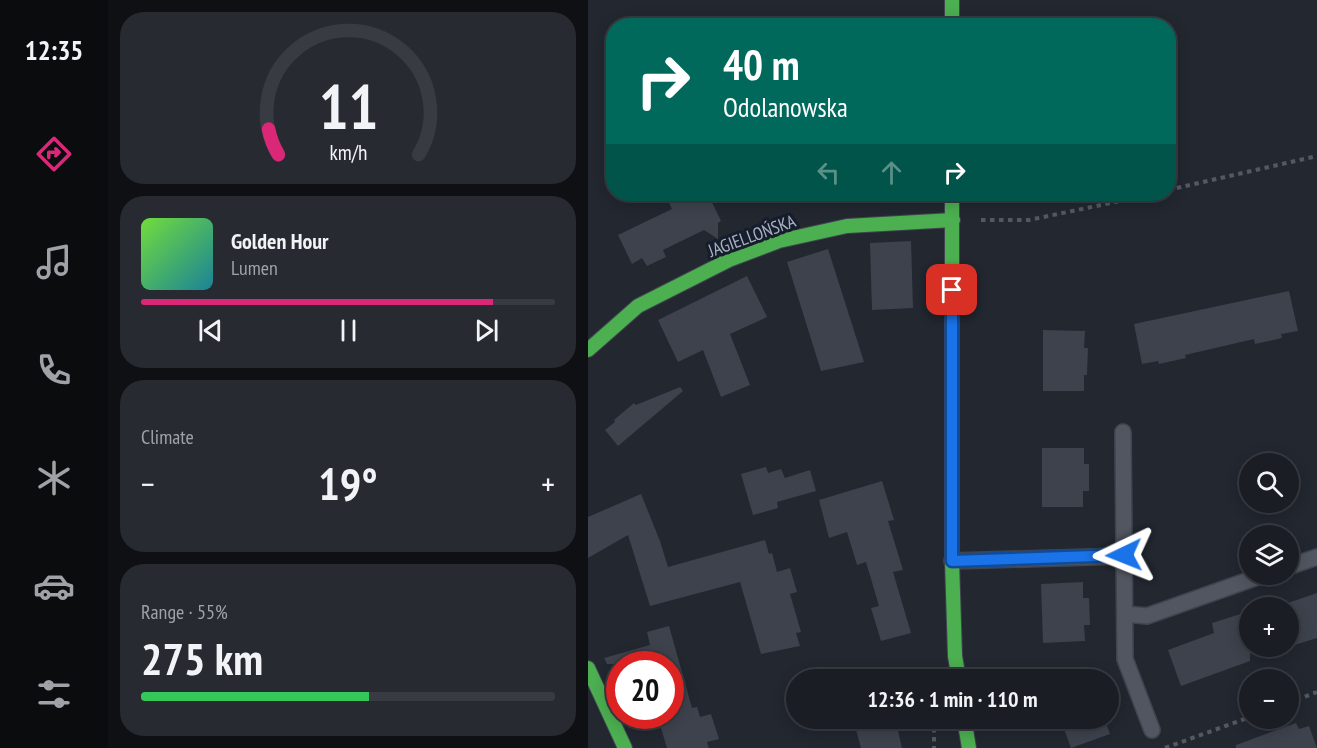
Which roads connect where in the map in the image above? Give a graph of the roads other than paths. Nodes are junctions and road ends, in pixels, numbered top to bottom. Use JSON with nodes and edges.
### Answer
{"nodes":[{"id":1,"x":952,"y":0,"type":"edge"},
{"id":2,"x":952,"y":18,"type":"edge"},
{"id":3,"x":952,"y":201,"type":"edge"},
{"id":4,"x":952,"y":220,"type":"junction"},
{"id":5,"x":588,"y":350,"type":"edge"},
{"id":6,"x":1124,"y":432,"type":"dead end"},
{"id":7,"x":1124,"y":555,"type":"junction"},
{"id":8,"x":1317,"y":556,"type":"edge"},
{"id":9,"x":952,"y":561,"type":"junction"},
{"id":10,"x":1299,"y":563,"type":"edge"},
{"id":11,"x":1239,"y":584,"type":"edge"},
{"id":12,"x":1125,"y":614,"type":"junction"},
{"id":13,"x":588,"y":668,"type":"edge"},
{"id":14,"x":957,"y":669,"type":"edge"},
{"id":15,"x":966,"y":729,"type":"edge"},
{"id":16,"x":1152,"y":730,"type":"dead end"},
{"id":17,"x":625,"y":748,"type":"edge"},
{"id":18,"x":969,"y":748,"type":"edge"}],
"edges":[{"from":1,"to":2,"type":"street"},
{"from":3,"to":4,"type":"street"},
{"from":4,"to":5,"type":"street","name":"JAGIELLOŃSKA"},
{"from":4,"to":9,"type":"street"},
{"from":6,"to":7,"type":"lane"},
{"from":7,"to":9,"type":"lane"},
{"from":7,"to":12,"type":"lane"},
{"from":8,"to":10,"type":"lane"},
{"from":9,"to":14,"type":"street"},
{"from":11,"to":12,"type":"lane"},
{"from":12,"to":16,"type":"lane"},
{"from":13,"to":17,"type":"street"},
{"from":15,"to":18,"type":"street"}]}
